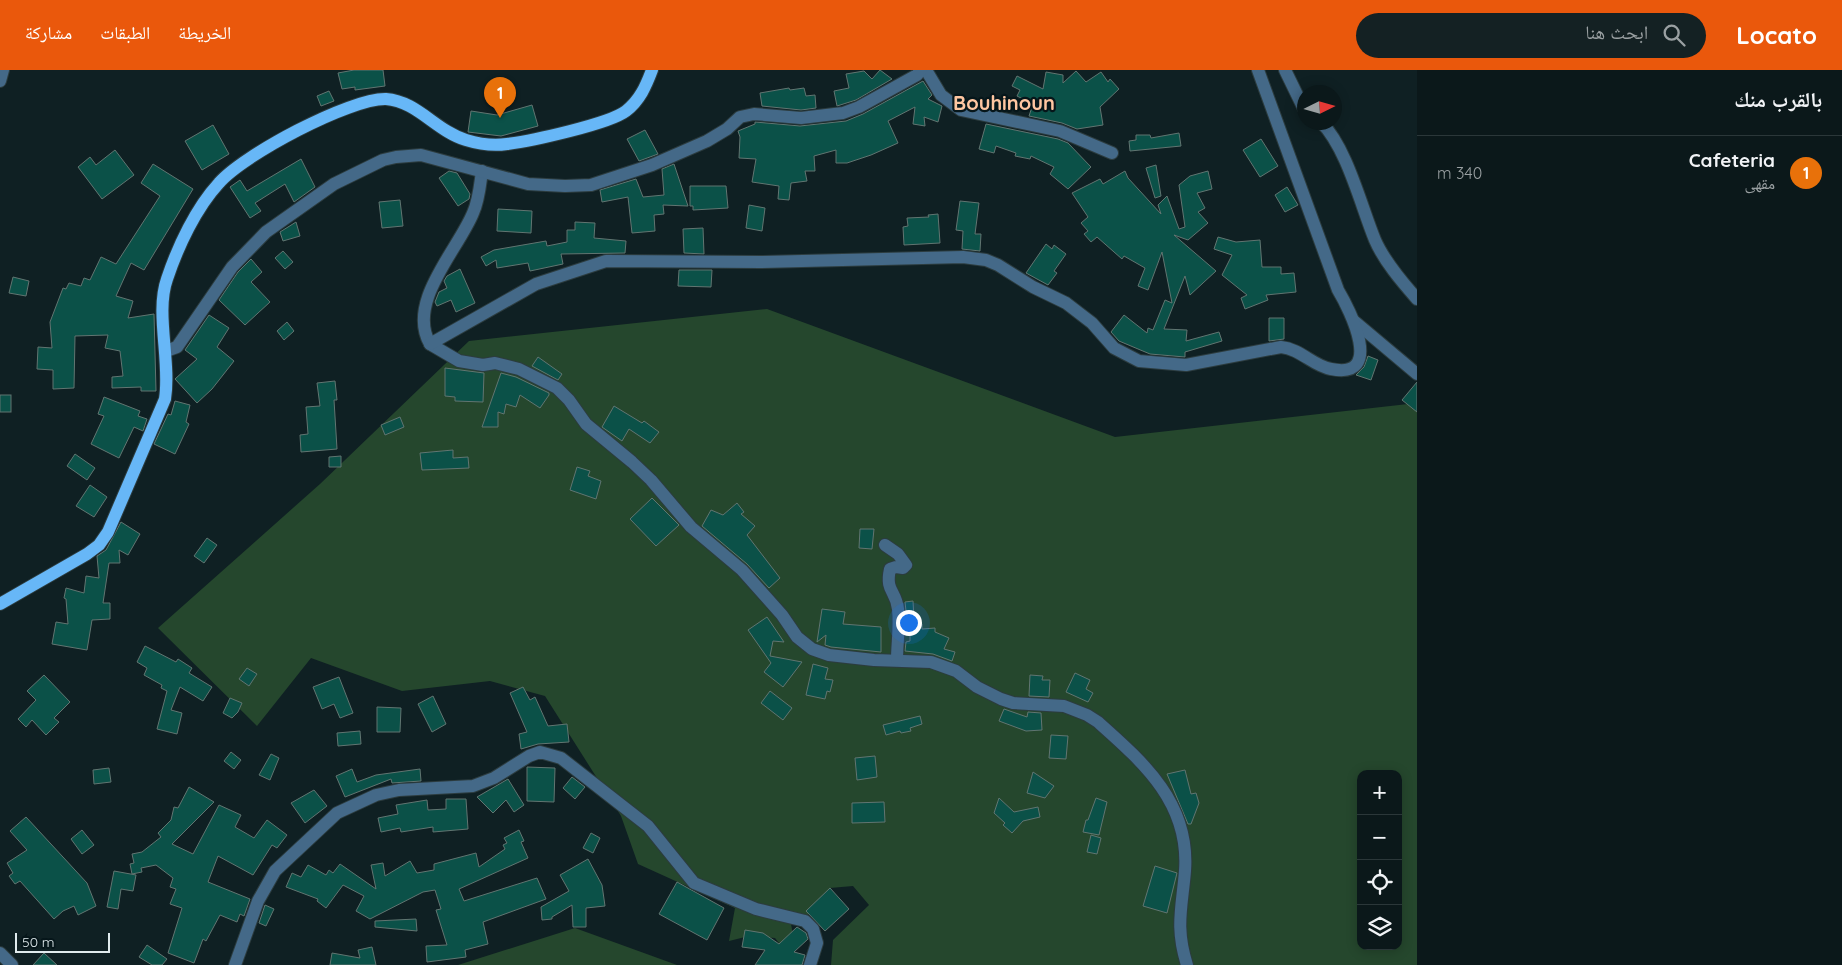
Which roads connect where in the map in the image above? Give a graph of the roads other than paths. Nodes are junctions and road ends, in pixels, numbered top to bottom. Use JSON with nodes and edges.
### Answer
{"nodes":[{"id":1,"x":3,"y":70,"type":"edge"},
{"id":2,"x":652,"y":70,"type":"edge"},
{"id":3,"x":921,"y":70,"type":"edge"},
{"id":4,"x":926,"y":70,"type":"edge"},
{"id":5,"x":1258,"y":70,"type":"edge"},
{"id":6,"x":1285,"y":70,"type":"edge"},
{"id":7,"x":0,"y":81,"type":"edge"},
{"id":8,"x":1297,"y":95,"type":"edge"},
{"id":9,"x":1327,"y":130,"type":"edge"},
{"id":10,"x":1112,"y":153,"type":"dead end"},
{"id":11,"x":482,"y":171,"type":"junction"},
{"id":12,"x":1417,"y":299,"type":"edge"},
{"id":13,"x":1354,"y":321,"type":"junction"},
{"id":14,"x":430,"y":344,"type":"junction"},
{"id":15,"x":166,"y":351,"type":"junction"},
{"id":16,"x":1417,"y":374,"type":"edge"},
{"id":17,"x":885,"y":545,"type":"dead end"},
{"id":18,"x":0,"y":604,"type":"edge"},
{"id":19,"x":897,"y":660,"type":"junction"},
{"id":20,"x":0,"y":953,"type":"edge"},
{"id":21,"x":12,"y":965,"type":"edge"},
{"id":22,"x":235,"y":965,"type":"edge"},
{"id":23,"x":810,"y":965,"type":"edge"},
{"id":24,"x":1187,"y":965,"type":"edge"}],
"edges":[{"from":1,"to":7,"type":"street"},
{"from":2,"to":15,"type":"main road"},
{"from":3,"to":11,"type":"street"},
{"from":4,"to":10,"type":"street"},
{"from":5,"to":13,"type":"street"},
{"from":6,"to":8,"type":"street"},
{"from":9,"to":12,"type":"street"},
{"from":11,"to":14,"type":"street"},
{"from":11,"to":15,"type":"street"},
{"from":13,"to":14,"type":"street"},
{"from":13,"to":16,"type":"street"},
{"from":14,"to":19,"type":"street"},
{"from":15,"to":18,"type":"main road"},
{"from":17,"to":19,"type":"street"},
{"from":19,"to":24,"type":"street"},
{"from":20,"to":21,"type":"street"},
{"from":22,"to":23,"type":"street"}]}
